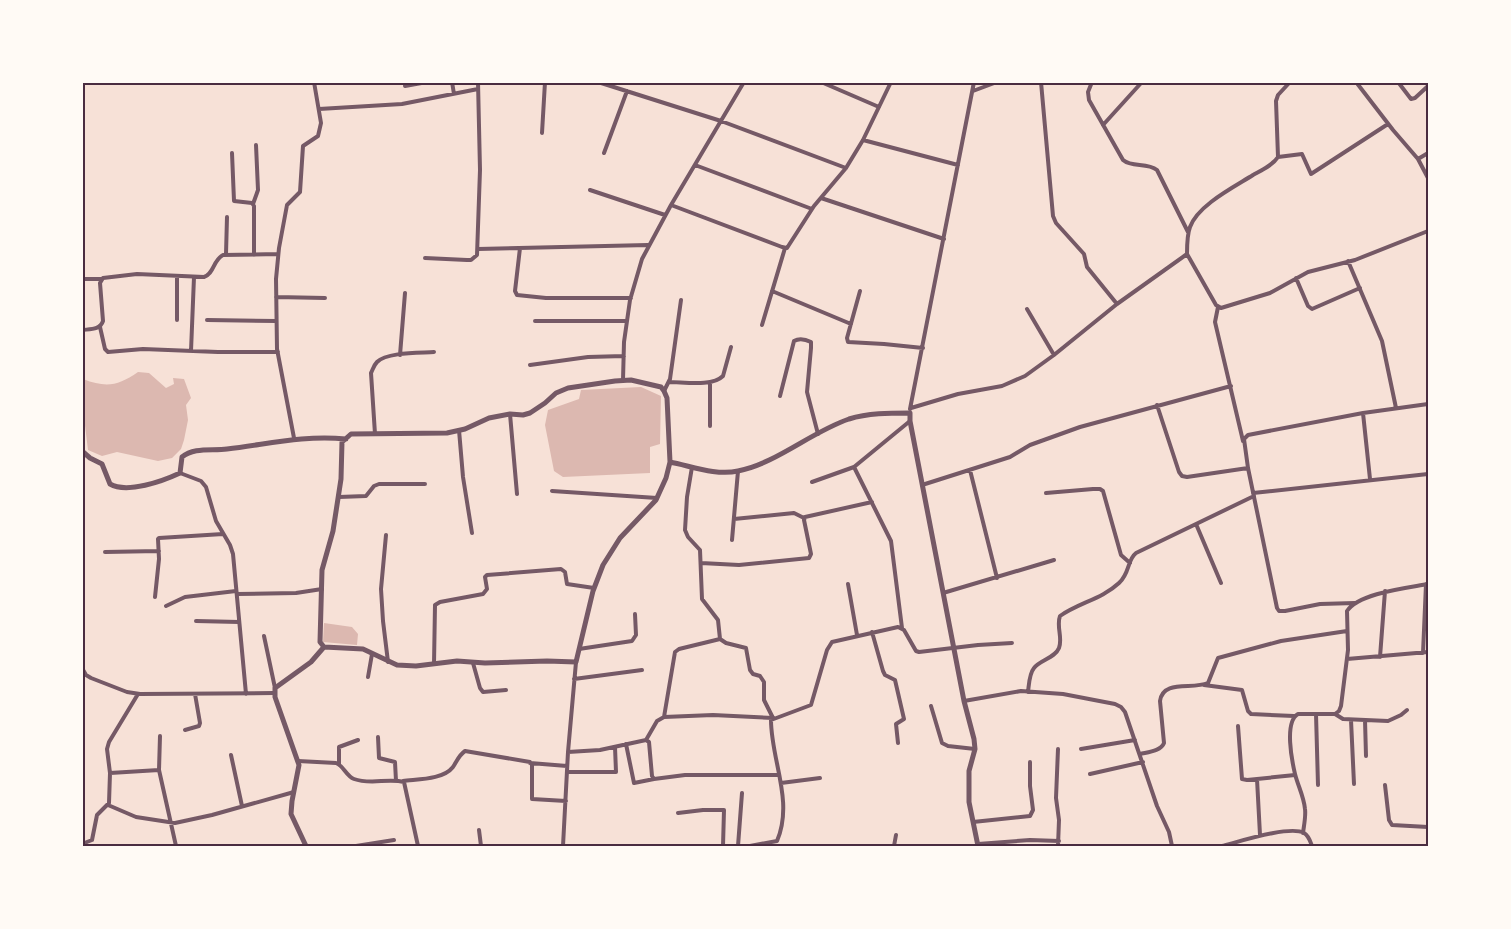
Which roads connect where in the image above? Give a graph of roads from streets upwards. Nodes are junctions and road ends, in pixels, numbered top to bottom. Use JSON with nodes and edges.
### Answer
{"nodes":[{"id":1,"x":314,"y":82,"type":"edge"},
{"id":2,"x":427,"y":82,"type":"edge"},
{"id":3,"x":452,"y":82,"type":"edge"},
{"id":4,"x":478,"y":82,"type":"edge"},
{"id":5,"x":545,"y":82,"type":"edge"},
{"id":6,"x":598,"y":82,"type":"edge"},
{"id":7,"x":744,"y":82,"type":"edge"},
{"id":8,"x":821,"y":82,"type":"edge"},
{"id":9,"x":891,"y":82,"type":"edge"},
{"id":10,"x":974,"y":82,"type":"edge"},
{"id":11,"x":997,"y":82,"type":"edge"},
{"id":12,"x":1041,"y":82,"type":"edge"},
{"id":13,"x":1092,"y":82,"type":"edge"},
{"id":14,"x":1142,"y":82,"type":"edge"},
{"id":15,"x":1290,"y":82,"type":"edge"},
{"id":16,"x":1356,"y":82,"type":"edge"},
{"id":17,"x":1401,"y":83,"type":"edge"},
{"id":18,"x":614,"y":85,"type":"edge"},
{"id":19,"x":405,"y":86,"type":"dead end"},
{"id":20,"x":1428,"y":86,"type":"edge"},
{"id":21,"x":478,"y":89,"type":"junction"},
{"id":22,"x":973,"y":91,"type":"junction"},
{"id":23,"x":627,"y":92,"type":"junction"},
{"id":24,"x":454,"y":94,"type":"junction"},
{"id":25,"x":879,"y":108,"type":"junction"},
{"id":26,"x":319,"y":109,"type":"junction"},
{"id":27,"x":721,"y":121,"type":"junction"},
{"id":28,"x":1388,"y":124,"type":"junction"},
{"id":29,"x":1103,"y":125,"type":"junction"},
{"id":30,"x":542,"y":133,"type":"dead end"},
{"id":31,"x":863,"y":140,"type":"junction"},
{"id":32,"x":256,"y":145,"type":"dead end"},
{"id":33,"x":232,"y":153,"type":"dead end"},
{"id":34,"x":604,"y":153,"type":"dead end"},
{"id":35,"x":1428,"y":153,"type":"edge"},
{"id":36,"x":1278,"y":156,"type":"junction"},
{"id":37,"x":1418,"y":159,"type":"junction"},
{"id":38,"x":695,"y":164,"type":"junction"},
{"id":39,"x":958,"y":165,"type":"junction"},
{"id":40,"x":846,"y":168,"type":"junction"},
{"id":41,"x":1428,"y":178,"type":"edge"},
{"id":42,"x":590,"y":190,"type":"dead end"},
{"id":43,"x":821,"y":198,"type":"junction"},
{"id":44,"x":253,"y":204,"type":"junction"},
{"id":45,"x":671,"y":205,"type":"junction"},
{"id":46,"x":812,"y":209,"type":"junction"},
{"id":47,"x":666,"y":215,"type":"junction"},
{"id":48,"x":227,"y":217,"type":"dead end"},
{"id":49,"x":1428,"y":230,"type":"edge"},
{"id":50,"x":1188,"y":232,"type":"junction"},
{"id":51,"x":944,"y":239,"type":"junction"},
{"id":52,"x":648,"y":246,"type":"junction"},
{"id":53,"x":520,"y":248,"type":"junction"},
{"id":54,"x":785,"y":248,"type":"junction"},
{"id":55,"x":478,"y":249,"type":"junction"},
{"id":56,"x":226,"y":254,"type":"junction"},
{"id":57,"x":278,"y":254,"type":"junction"},
{"id":58,"x":1187,"y":254,"type":"junction"},
{"id":59,"x":254,"y":255,"type":"junction"},
{"id":60,"x":425,"y":258,"type":"dead end"},
{"id":61,"x":1348,"y":261,"type":"junction"},
{"id":62,"x":177,"y":276,"type":"junction"},
{"id":63,"x":194,"y":277,"type":"junction"},
{"id":64,"x":1296,"y":278,"type":"junction"},
{"id":65,"x":82,"y":279,"type":"edge"},
{"id":66,"x":102,"y":279,"type":"junction"},
{"id":67,"x":1360,"y":288,"type":"junction"},
{"id":68,"x":772,"y":291,"type":"junction"},
{"id":69,"x":860,"y":291,"type":"dead end"},
{"id":70,"x":405,"y":293,"type":"dead end"},
{"id":71,"x":276,"y":297,"type":"junction"},
{"id":72,"x":325,"y":298,"type":"dead end"},
{"id":73,"x":631,"y":298,"type":"junction"},
{"id":74,"x":681,"y":300,"type":"dead end"},
{"id":75,"x":1117,"y":304,"type":"junction"},
{"id":76,"x":1218,"y":307,"type":"junction"},
{"id":77,"x":1027,"y":309,"type":"dead end"},
{"id":78,"x":177,"y":320,"type":"dead end"},
{"id":79,"x":207,"y":320,"type":"dead end"},
{"id":80,"x":276,"y":321,"type":"junction"},
{"id":81,"x":536,"y":321,"type":"dead end"},
{"id":82,"x":627,"y":321,"type":"junction"},
{"id":83,"x":851,"y":324,"type":"junction"},
{"id":84,"x":762,"y":325,"type":"dead end"},
{"id":85,"x":100,"y":327,"type":"junction"},
{"id":86,"x":82,"y":330,"type":"edge"},
{"id":87,"x":731,"y":347,"type":"dead end"},
{"id":88,"x":922,"y":348,"type":"junction"},
{"id":89,"x":191,"y":351,"type":"junction"},
{"id":90,"x":278,"y":352,"type":"junction"},
{"id":91,"x":434,"y":352,"type":"dead end"},
{"id":92,"x":400,"y":355,"type":"junction"},
{"id":93,"x":1054,"y":355,"type":"junction"},
{"id":94,"x":624,"y":356,"type":"junction"},
{"id":95,"x":530,"y":366,"type":"dead end"},
{"id":96,"x":623,"y":380,"type":"junction"},
{"id":97,"x":669,"y":382,"type":"junction"},
{"id":98,"x":710,"y":383,"type":"junction"},
{"id":99,"x":1231,"y":386,"type":"junction"},
{"id":100,"x":664,"y":391,"type":"junction"},
{"id":101,"x":780,"y":396,"type":"dead end"},
{"id":102,"x":1428,"y":404,"type":"edge"},
{"id":103,"x":1158,"y":405,"type":"junction"},
{"id":104,"x":1396,"y":408,"type":"junction"},
{"id":105,"x":910,"y":411,"type":"junction"},
{"id":106,"x":1363,"y":413,"type":"junction"},
{"id":107,"x":510,"y":414,"type":"junction"},
{"id":108,"x":910,"y":421,"type":"junction"},
{"id":109,"x":710,"y":426,"type":"dead end"},
{"id":110,"x":460,"y":430,"type":"junction"},
{"id":111,"x":375,"y":434,"type":"junction"},
{"id":112,"x":818,"y":434,"type":"junction"},
{"id":113,"x":294,"y":438,"type":"junction"},
{"id":114,"x":346,"y":439,"type":"junction"},
{"id":115,"x":1243,"y":441,"type":"junction"},
{"id":116,"x":82,"y":451,"type":"edge"},
{"id":117,"x":670,"y":462,"type":"junction"},
{"id":118,"x":692,"y":466,"type":"junction"},
{"id":119,"x":854,"y":468,"type":"junction"},
{"id":120,"x":1248,"y":468,"type":"junction"},
{"id":121,"x":970,"y":470,"type":"junction"},
{"id":122,"x":738,"y":471,"type":"junction"},
{"id":123,"x":180,"y":473,"type":"junction"},
{"id":124,"x":1428,"y":474,"type":"edge"},
{"id":125,"x":1370,"y":479,"type":"junction"},
{"id":126,"x":812,"y":482,"type":"dead end"},
{"id":127,"x":424,"y":484,"type":"dead end"},
{"id":128,"x":922,"y":485,"type":"junction"},
{"id":129,"x":552,"y":491,"type":"dead end"},
{"id":130,"x":1046,"y":493,"type":"dead end"},
{"id":131,"x":517,"y":494,"type":"dead end"},
{"id":132,"x":1254,"y":494,"type":"junction"},
{"id":133,"x":339,"y":497,"type":"junction"},
{"id":134,"x":657,"y":498,"type":"junction"},
{"id":135,"x":872,"y":502,"type":"junction"},
{"id":136,"x":804,"y":518,"type":"junction"},
{"id":137,"x":734,"y":519,"type":"junction"},
{"id":138,"x":1196,"y":524,"type":"junction"},
{"id":139,"x":472,"y":533,"type":"dead end"},
{"id":140,"x":223,"y":534,"type":"junction"},
{"id":141,"x":386,"y":535,"type":"dead end"},
{"id":142,"x":732,"y":540,"type":"dead end"},
{"id":143,"x":159,"y":551,"type":"junction"},
{"id":144,"x":105,"y":552,"type":"dead end"},
{"id":145,"x":1054,"y":560,"type":"dead end"},
{"id":146,"x":1130,"y":563,"type":"junction"},
{"id":147,"x":701,"y":564,"type":"junction"},
{"id":148,"x":998,"y":578,"type":"junction"},
{"id":149,"x":1221,"y":583,"type":"dead end"},
{"id":150,"x":848,"y":584,"type":"dead end"},
{"id":151,"x":1427,"y":584,"type":"edge"},
{"id":152,"x":594,"y":588,"type":"junction"},
{"id":153,"x":322,"y":589,"type":"junction"},
{"id":154,"x":1385,"y":591,"type":"junction"},
{"id":155,"x":237,"y":592,"type":"junction"},
{"id":156,"x":943,"y":593,"type":"junction"},
{"id":157,"x":155,"y":597,"type":"dead end"},
{"id":158,"x":1355,"y":602,"type":"junction"},
{"id":159,"x":166,"y":606,"type":"dead end"},
{"id":160,"x":635,"y":614,"type":"dead end"},
{"id":161,"x":196,"y":621,"type":"dead end"},
{"id":162,"x":239,"y":622,"type":"junction"},
{"id":163,"x":902,"y":628,"type":"junction"},
{"id":164,"x":1347,"y":631,"type":"junction"},
{"id":165,"x":872,"y":632,"type":"junction"},
{"id":166,"x":264,"y":636,"type":"dead end"},
{"id":167,"x":857,"y":636,"type":"junction"},
{"id":168,"x":720,"y":639,"type":"junction"},
{"id":169,"x":1012,"y":643,"type":"dead end"},
{"id":170,"x":324,"y":647,"type":"junction"},
{"id":171,"x":579,"y":648,"type":"junction"},
{"id":172,"x":954,"y":648,"type":"junction"},
{"id":173,"x":1428,"y":652,"type":"edge"},
{"id":174,"x":1423,"y":653,"type":"junction"},
{"id":175,"x":372,"y":654,"type":"junction"},
{"id":176,"x":1380,"y":657,"type":"junction"},
{"id":177,"x":1347,"y":659,"type":"junction"},
{"id":178,"x":388,"y":662,"type":"junction"},
{"id":179,"x":576,"y":662,"type":"junction"},
{"id":180,"x":473,"y":663,"type":"junction"},
{"id":181,"x":434,"y":664,"type":"junction"},
{"id":182,"x":82,"y":668,"type":"edge"},
{"id":183,"x":642,"y":670,"type":"dead end"},
{"id":184,"x":89,"y":677,"type":"junction"},
{"id":185,"x":368,"y":677,"type":"dead end"},
{"id":186,"x":82,"y":679,"type":"edge"},
{"id":187,"x":574,"y":679,"type":"junction"},
{"id":188,"x":1204,"y":684,"type":"junction"},
{"id":189,"x":506,"y":690,"type":"dead end"},
{"id":190,"x":274,"y":691,"type":"junction"},
{"id":191,"x":1028,"y":692,"type":"junction"},
{"id":192,"x":138,"y":694,"type":"junction"},
{"id":193,"x":195,"y":694,"type":"junction"},
{"id":194,"x":246,"y":694,"type":"junction"},
{"id":195,"x":964,"y":701,"type":"junction"},
{"id":196,"x":930,"y":706,"type":"dead end"},
{"id":197,"x":1407,"y":710,"type":"dead end"},
{"id":198,"x":1316,"y":714,"type":"junction"},
{"id":199,"x":1335,"y":714,"type":"junction"},
{"id":200,"x":1294,"y":716,"type":"junction"},
{"id":201,"x":664,"y":717,"type":"junction"},
{"id":202,"x":773,"y":718,"type":"junction"},
{"id":203,"x":1352,"y":720,"type":"junction"},
{"id":204,"x":1365,"y":720,"type":"junction"},
{"id":205,"x":1238,"y":726,"type":"dead end"},
{"id":206,"x":185,"y":730,"type":"dead end"},
{"id":207,"x":160,"y":736,"type":"dead end"},
{"id":208,"x":378,"y":736,"type":"dead end"},
{"id":209,"x":358,"y":740,"type":"dead end"},
{"id":210,"x":646,"y":740,"type":"junction"},
{"id":211,"x":1135,"y":740,"type":"junction"},
{"id":212,"x":898,"y":743,"type":"dead end"},
{"id":213,"x":626,"y":744,"type":"junction"},
{"id":214,"x":615,"y":747,"type":"junction"},
{"id":215,"x":976,"y":749,"type":"junction"},
{"id":216,"x":1058,"y":749,"type":"dead end"},
{"id":217,"x":1081,"y":750,"type":"dead end"},
{"id":218,"x":568,"y":752,"type":"junction"},
{"id":219,"x":1140,"y":754,"type":"junction"},
{"id":220,"x":231,"y":755,"type":"dead end"},
{"id":221,"x":1366,"y":756,"type":"dead end"},
{"id":222,"x":298,"y":761,"type":"junction"},
{"id":223,"x":1030,"y":762,"type":"dead end"},
{"id":224,"x":1143,"y":762,"type":"junction"},
{"id":225,"x":530,"y":763,"type":"junction"},
{"id":226,"x":339,"y":764,"type":"junction"},
{"id":227,"x":568,"y":766,"type":"junction"},
{"id":228,"x":159,"y":770,"type":"junction"},
{"id":229,"x":567,"y":772,"type":"junction"},
{"id":230,"x":110,"y":773,"type":"junction"},
{"id":231,"x":1090,"y":774,"type":"dead end"},
{"id":232,"x":779,"y":775,"type":"junction"},
{"id":233,"x":1295,"y":775,"type":"junction"},
{"id":234,"x":820,"y":778,"type":"dead end"},
{"id":235,"x":654,"y":779,"type":"junction"},
{"id":236,"x":1257,"y":779,"type":"junction"},
{"id":237,"x":396,"y":781,"type":"junction"},
{"id":238,"x":403,"y":781,"type":"junction"},
{"id":239,"x":781,"y":783,"type":"junction"},
{"id":240,"x":1354,"y":784,"type":"dead end"},
{"id":241,"x":1318,"y":785,"type":"dead end"},
{"id":242,"x":1385,"y":786,"type":"dead end"},
{"id":243,"x":294,"y":792,"type":"junction"},
{"id":244,"x":742,"y":793,"type":"dead end"},
{"id":245,"x":566,"y":801,"type":"junction"},
{"id":246,"x":108,"y":805,"type":"junction"},
{"id":247,"x":242,"y":806,"type":"junction"},
{"id":248,"x":678,"y":813,"type":"dead end"},
{"id":249,"x":973,"y":822,"type":"junction"},
{"id":250,"x":172,"y":823,"type":"junction"},
{"id":251,"x":1428,"y":827,"type":"edge"},
{"id":252,"x":478,"y":830,"type":"dead end"},
{"id":253,"x":1303,"y":832,"type":"junction"},
{"id":254,"x":896,"y":835,"type":"dead end"},
{"id":255,"x":1260,"y":835,"type":"junction"},
{"id":256,"x":394,"y":840,"type":"dead end"},
{"id":257,"x":82,"y":844,"type":"edge"},
{"id":258,"x":1059,"y":844,"type":"edge"},
{"id":259,"x":978,"y":845,"type":"edge"},
{"id":260,"x":176,"y":846,"type":"edge"},
{"id":261,"x":306,"y":846,"type":"edge"},
{"id":262,"x":356,"y":846,"type":"edge"},
{"id":263,"x":418,"y":846,"type":"edge"},
{"id":264,"x":481,"y":846,"type":"edge"},
{"id":265,"x":563,"y":846,"type":"edge"},
{"id":266,"x":702,"y":846,"type":"edge"},
{"id":267,"x":713,"y":846,"type":"edge"},
{"id":268,"x":723,"y":846,"type":"edge"},
{"id":269,"x":738,"y":846,"type":"edge"},
{"id":270,"x":750,"y":846,"type":"edge"},
{"id":271,"x":894,"y":846,"type":"edge"},
{"id":272,"x":1172,"y":846,"type":"edge"},
{"id":273,"x":1222,"y":846,"type":"edge"},
{"id":274,"x":1312,"y":846,"type":"edge"}],
"edges":[{"from":1,"to":26,"type":"street"},
{"from":2,"to":19,"type":"street"},
{"from":3,"to":24,"type":"street"},
{"from":4,"to":21,"type":"street"},
{"from":5,"to":30,"type":"street"},
{"from":6,"to":18,"type":"street"},
{"from":7,"to":27,"type":"street"},
{"from":8,"to":25,"type":"street"},
{"from":9,"to":25,"type":"street"},
{"from":10,"to":22,"type":"street"},
{"from":11,"to":22,"type":"street"},
{"from":12,"to":75,"type":"street"},
{"from":13,"to":29,"type":"street"},
{"from":14,"to":29,"type":"street"},
{"from":15,"to":36,"type":"street"},
{"from":16,"to":28,"type":"street"},
{"from":17,"to":20,"type":"street"},
{"from":18,"to":23,"type":"street"},
{"from":21,"to":24,"type":"street"},
{"from":21,"to":55,"type":"street"},
{"from":22,"to":39,"type":"street"},
{"from":23,"to":27,"type":"street"},
{"from":23,"to":34,"type":"street"},
{"from":24,"to":26,"type":"street"},
{"from":25,"to":31,"type":"street"},
{"from":26,"to":57,"type":"street"},
{"from":27,"to":38,"type":"street"},
{"from":27,"to":40,"type":"street"},
{"from":28,"to":36,"type":"street"},
{"from":28,"to":37,"type":"street"},
{"from":29,"to":50,"type":"street"},
{"from":31,"to":39,"type":"street"},
{"from":31,"to":40,"type":"street"},
{"from":32,"to":44,"type":"street"},
{"from":33,"to":44,"type":"street"},
{"from":35,"to":37,"type":"street"},
{"from":36,"to":50,"type":"street"},
{"from":37,"to":41,"type":"street"},
{"from":38,"to":45,"type":"street"},
{"from":38,"to":46,"type":"street"},
{"from":39,"to":51,"type":"street"},
{"from":40,"to":43,"type":"street"},
{"from":42,"to":47,"type":"street"},
{"from":43,"to":46,"type":"street"},
{"from":43,"to":51,"type":"street"},
{"from":44,"to":59,"type":"street"},
{"from":45,"to":47,"type":"street"},
{"from":45,"to":54,"type":"street"},
{"from":46,"to":54,"type":"street"},
{"from":47,"to":52,"type":"street"},
{"from":48,"to":56,"type":"street"},
{"from":49,"to":61,"type":"street"},
{"from":50,"to":58,"type":"street"},
{"from":51,"to":88,"type":"street"},
{"from":52,"to":53,"type":"street"},
{"from":52,"to":73,"type":"street"},
{"from":53,"to":55,"type":"street"},
{"from":53,"to":73,"type":"street"},
{"from":54,"to":68,"type":"street"},
{"from":55,"to":60,"type":"street"},
{"from":56,"to":59,"type":"street"},
{"from":56,"to":63,"type":"street"},
{"from":57,"to":59,"type":"street"},
{"from":57,"to":71,"type":"street"},
{"from":58,"to":75,"type":"street"},
{"from":58,"to":76,"type":"street"},
{"from":61,"to":64,"type":"street"},
{"from":61,"to":67,"type":"street"},
{"from":62,"to":63,"type":"street"},
{"from":62,"to":66,"type":"street"},
{"from":62,"to":78,"type":"street"},
{"from":63,"to":89,"type":"street"},
{"from":64,"to":67,"type":"street"},
{"from":64,"to":76,"type":"street"},
{"from":65,"to":66,"type":"street"},
{"from":66,"to":85,"type":"street"},
{"from":67,"to":104,"type":"street"},
{"from":68,"to":83,"type":"street"},
{"from":68,"to":84,"type":"street"},
{"from":69,"to":83,"type":"street"},
{"from":70,"to":92,"type":"street"},
{"from":71,"to":72,"type":"street"},
{"from":71,"to":80,"type":"street"},
{"from":73,"to":82,"type":"street"},
{"from":74,"to":97,"type":"street"},
{"from":75,"to":93,"type":"street"},
{"from":76,"to":99,"type":"street"},
{"from":77,"to":93,"type":"street"},
{"from":79,"to":80,"type":"street"},
{"from":80,"to":90,"type":"street"},
{"from":81,"to":82,"type":"street"},
{"from":82,"to":94,"type":"street"},
{"from":83,"to":88,"type":"street"},
{"from":85,"to":86,"type":"street"},
{"from":85,"to":89,"type":"street"},
{"from":87,"to":98,"type":"street"},
{"from":88,"to":105,"type":"street"},
{"from":89,"to":90,"type":"street"},
{"from":90,"to":113,"type":"street"},
{"from":91,"to":92,"type":"street"},
{"from":92,"to":111,"type":"street"},
{"from":93,"to":105,"type":"street"},
{"from":94,"to":95,"type":"street"},
{"from":94,"to":96,"type":"street"},
{"from":96,"to":100,"type":"street"},
{"from":96,"to":107,"type":"street"},
{"from":97,"to":98,"type":"street"},
{"from":97,"to":100,"type":"street"},
{"from":98,"to":109,"type":"street"},
{"from":99,"to":103,"type":"street"},
{"from":99,"to":115,"type":"street"},
{"from":100,"to":117,"type":"street"},
{"from":101,"to":112,"type":"street"},
{"from":102,"to":104,"type":"street"},
{"from":103,"to":120,"type":"street"},
{"from":103,"to":121,"type":"street"},
{"from":104,"to":106,"type":"street"},
{"from":105,"to":108,"type":"street"},
{"from":105,"to":112,"type":"street"},
{"from":106,"to":115,"type":"street"},
{"from":106,"to":125,"type":"street"},
{"from":107,"to":110,"type":"street"},
{"from":107,"to":131,"type":"street"},
{"from":108,"to":119,"type":"street"},
{"from":108,"to":128,"type":"street"},
{"from":110,"to":111,"type":"street"},
{"from":110,"to":139,"type":"street"},
{"from":111,"to":114,"type":"street"},
{"from":112,"to":122,"type":"street"},
{"from":113,"to":114,"type":"street"},
{"from":113,"to":123,"type":"street"},
{"from":114,"to":133,"type":"street"},
{"from":115,"to":120,"type":"street"},
{"from":116,"to":123,"type":"street"},
{"from":117,"to":118,"type":"street"},
{"from":117,"to":134,"type":"street"},
{"from":118,"to":122,"type":"street"},
{"from":118,"to":147,"type":"street"},
{"from":119,"to":126,"type":"street"},
{"from":119,"to":135,"type":"street"},
{"from":120,"to":132,"type":"street"},
{"from":121,"to":128,"type":"street"},
{"from":121,"to":148,"type":"street"},
{"from":122,"to":137,"type":"street"},
{"from":123,"to":140,"type":"street"},
{"from":124,"to":125,"type":"street"},
{"from":125,"to":132,"type":"street"},
{"from":127,"to":133,"type":"street"},
{"from":128,"to":156,"type":"street"},
{"from":129,"to":134,"type":"street"},
{"from":130,"to":146,"type":"street"},
{"from":132,"to":138,"type":"street"},
{"from":132,"to":158,"type":"street"},
{"from":133,"to":153,"type":"street"},
{"from":134,"to":152,"type":"street"},
{"from":135,"to":136,"type":"street"},
{"from":135,"to":163,"type":"street"},
{"from":136,"to":137,"type":"street"},
{"from":136,"to":147,"type":"street"},
{"from":137,"to":142,"type":"street"},
{"from":138,"to":146,"type":"street"},
{"from":138,"to":149,"type":"street"},
{"from":140,"to":143,"type":"street"},
{"from":140,"to":155,"type":"street"},
{"from":141,"to":178,"type":"street"},
{"from":143,"to":144,"type":"street"},
{"from":143,"to":157,"type":"street"},
{"from":145,"to":148,"type":"street"},
{"from":146,"to":191,"type":"street"},
{"from":147,"to":168,"type":"street"},
{"from":148,"to":156,"type":"street"},
{"from":150,"to":167,"type":"street"},
{"from":151,"to":154,"type":"street"},
{"from":151,"to":174,"type":"street"},
{"from":152,"to":171,"type":"street"},
{"from":152,"to":181,"type":"street"},
{"from":153,"to":155,"type":"street"},
{"from":153,"to":170,"type":"street"},
{"from":154,"to":158,"type":"street"},
{"from":154,"to":176,"type":"street"},
{"from":155,"to":159,"type":"street"},
{"from":155,"to":162,"type":"street"},
{"from":156,"to":172,"type":"street"},
{"from":158,"to":164,"type":"street"},
{"from":160,"to":171,"type":"street"},
{"from":161,"to":162,"type":"street"},
{"from":162,"to":194,"type":"street"},
{"from":163,"to":165,"type":"street"},
{"from":163,"to":172,"type":"street"},
{"from":164,"to":177,"type":"street"},
{"from":164,"to":188,"type":"street"},
{"from":165,"to":167,"type":"street"},
{"from":165,"to":212,"type":"street"},
{"from":166,"to":190,"type":"street"},
{"from":167,"to":202,"type":"street"},
{"from":168,"to":201,"type":"street"},
{"from":168,"to":202,"type":"street"},
{"from":169,"to":172,"type":"street"},
{"from":170,"to":175,"type":"street"},
{"from":170,"to":190,"type":"street"},
{"from":171,"to":179,"type":"street"},
{"from":172,"to":195,"type":"street"},
{"from":173,"to":174,"type":"street"},
{"from":174,"to":176,"type":"street"},
{"from":175,"to":178,"type":"street"},
{"from":175,"to":185,"type":"street"},
{"from":176,"to":177,"type":"street"},
{"from":177,"to":199,"type":"street"},
{"from":178,"to":181,"type":"street"},
{"from":179,"to":180,"type":"street"},
{"from":179,"to":187,"type":"street"},
{"from":180,"to":181,"type":"street"},
{"from":180,"to":189,"type":"street"},
{"from":182,"to":184,"type":"street"},
{"from":183,"to":187,"type":"street"},
{"from":184,"to":186,"type":"street"},
{"from":184,"to":192,"type":"street"},
{"from":187,"to":218,"type":"street"},
{"from":188,"to":200,"type":"street"},
{"from":188,"to":219,"type":"street"},
{"from":190,"to":194,"type":"street"},
{"from":190,"to":222,"type":"street"},
{"from":191,"to":195,"type":"street"},
{"from":191,"to":211,"type":"street"},
{"from":192,"to":193,"type":"street"},
{"from":192,"to":230,"type":"street"},
{"from":193,"to":194,"type":"street"},
{"from":193,"to":206,"type":"street"},
{"from":195,"to":215,"type":"street"},
{"from":196,"to":215,"type":"street"},
{"from":197,"to":204,"type":"street"},
{"from":198,"to":199,"type":"street"},
{"from":198,"to":200,"type":"street"},
{"from":198,"to":241,"type":"street"},
{"from":199,"to":203,"type":"street"},
{"from":200,"to":233,"type":"street"},
{"from":201,"to":202,"type":"street"},
{"from":201,"to":210,"type":"street"},
{"from":202,"to":232,"type":"street"},
{"from":203,"to":204,"type":"street"},
{"from":203,"to":240,"type":"street"},
{"from":204,"to":221,"type":"street"},
{"from":205,"to":236,"type":"street"},
{"from":207,"to":228,"type":"street"},
{"from":208,"to":237,"type":"street"},
{"from":209,"to":226,"type":"street"},
{"from":210,"to":213,"type":"street"},
{"from":210,"to":235,"type":"street"},
{"from":211,"to":217,"type":"street"},
{"from":211,"to":219,"type":"street"},
{"from":213,"to":214,"type":"street"},
{"from":213,"to":235,"type":"street"},
{"from":214,"to":218,"type":"street"},
{"from":214,"to":229,"type":"street"},
{"from":215,"to":249,"type":"street"},
{"from":216,"to":258,"type":"street"},
{"from":218,"to":227,"type":"street"},
{"from":219,"to":224,"type":"street"},
{"from":220,"to":247,"type":"street"},
{"from":222,"to":226,"type":"street"},
{"from":222,"to":243,"type":"street"},
{"from":223,"to":249,"type":"street"},
{"from":224,"to":231,"type":"street"},
{"from":224,"to":272,"type":"street"},
{"from":225,"to":227,"type":"street"},
{"from":225,"to":238,"type":"street"},
{"from":225,"to":245,"type":"street"},
{"from":226,"to":237,"type":"street"},
{"from":227,"to":229,"type":"street"},
{"from":228,"to":230,"type":"street"},
{"from":228,"to":250,"type":"street"},
{"from":229,"to":245,"type":"street"},
{"from":230,"to":246,"type":"street"},
{"from":232,"to":235,"type":"street"},
{"from":232,"to":239,"type":"street"},
{"from":233,"to":236,"type":"street"},
{"from":233,"to":253,"type":"street"},
{"from":234,"to":239,"type":"street"},
{"from":236,"to":255,"type":"street"},
{"from":237,"to":238,"type":"street"},
{"from":238,"to":263,"type":"street"},
{"from":239,"to":270,"type":"street"},
{"from":242,"to":251,"type":"street"},
{"from":243,"to":247,"type":"street"},
{"from":243,"to":261,"type":"street"},
{"from":244,"to":269,"type":"street"},
{"from":245,"to":265,"type":"street"},
{"from":246,"to":250,"type":"street"},
{"from":246,"to":257,"type":"street"},
{"from":247,"to":250,"type":"street"},
{"from":248,"to":268,"type":"street"},
{"from":249,"to":259,"type":"street"},
{"from":250,"to":260,"type":"street"},
{"from":252,"to":264,"type":"street"},
{"from":253,"to":255,"type":"street"},
{"from":253,"to":274,"type":"street"},
{"from":254,"to":271,"type":"street"},
{"from":255,"to":273,"type":"street"},
{"from":256,"to":262,"type":"street"},
{"from":258,"to":259,"type":"street"},
{"from":266,"to":267,"type":"street"}]}
